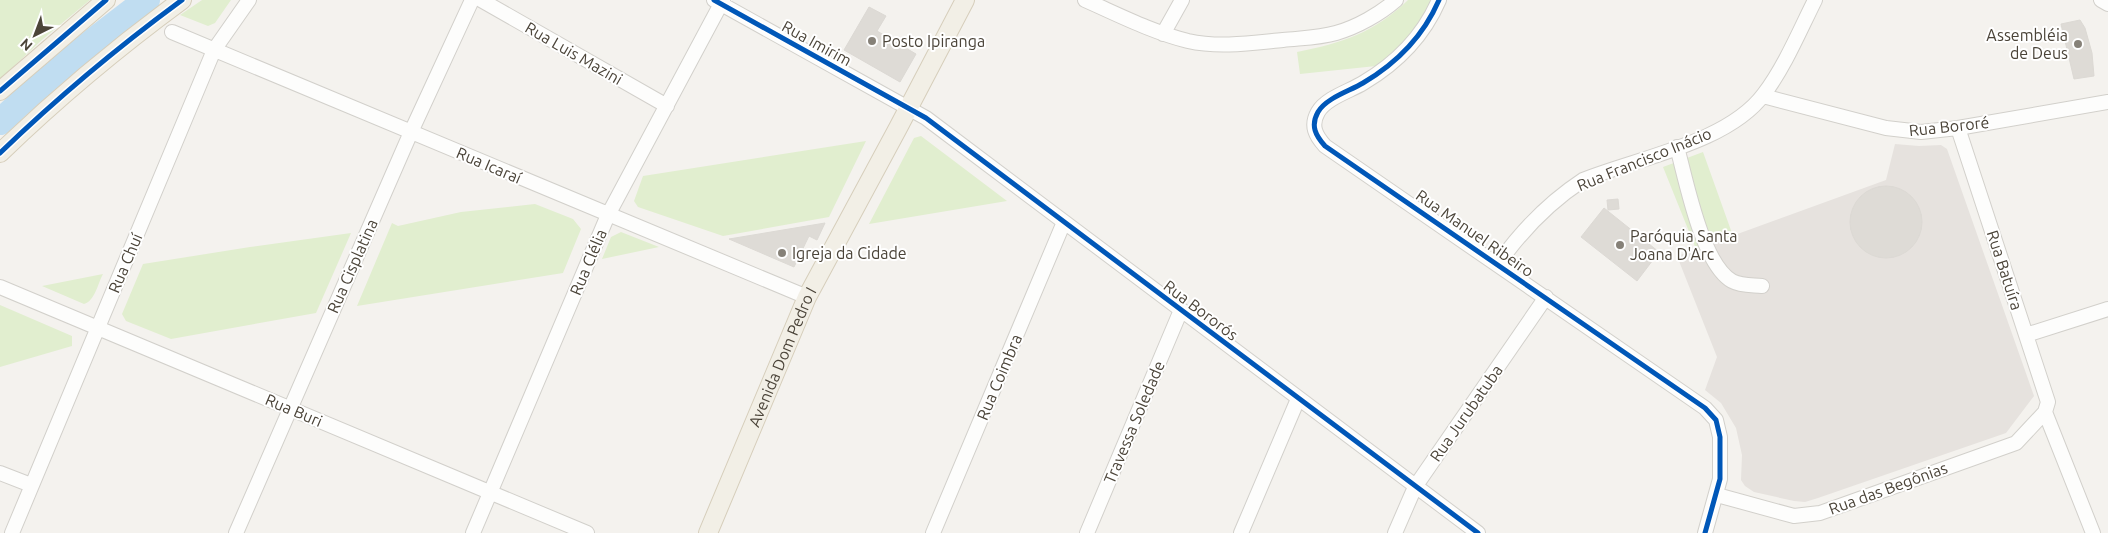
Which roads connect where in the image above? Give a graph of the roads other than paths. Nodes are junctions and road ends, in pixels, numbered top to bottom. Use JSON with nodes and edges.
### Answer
{"nodes":[{"id":1,"x":106,"y":0,"type":"edge"},
{"id":2,"x":182,"y":0,"type":"edge"},
{"id":3,"x":249,"y":0,"type":"edge"},
{"id":4,"x":472,"y":0,"type":"edge"},
{"id":5,"x":481,"y":0,"type":"edge"},
{"id":6,"x":965,"y":0,"type":"edge"},
{"id":7,"x":1085,"y":0,"type":"edge"},
{"id":8,"x":1182,"y":0,"type":"edge"},
{"id":9,"x":1396,"y":0,"type":"edge"},
{"id":10,"x":1439,"y":0,"type":"edge"},
{"id":11,"x":1815,"y":0,"type":"edge"},
{"id":12,"x":2101,"y":0,"type":"edge"},
{"id":13,"x":719,"y":1,"type":"edge"},
{"id":14,"x":2108,"y":4,"type":"edge"},
{"id":15,"x":172,"y":32,"type":"dead end"},
{"id":16,"x":1163,"y":34,"type":"junction"},
{"id":17,"x":214,"y":50,"type":"junction"},
{"id":18,"x":0,"y":91,"type":"edge"},
{"id":19,"x":1763,"y":96,"type":"junction"},
{"id":20,"x":2108,"y":102,"type":"edge"},
{"id":21,"x":667,"y":106,"type":"junction"},
{"id":22,"x":909,"y":109,"type":"junction"},
{"id":23,"x":1958,"y":128,"type":"junction"},
{"id":24,"x":411,"y":132,"type":"junction"},
{"id":25,"x":1677,"y":148,"type":"junction"},
{"id":26,"x":0,"y":154,"type":"edge"},
{"id":27,"x":608,"y":215,"type":"junction"},
{"id":28,"x":1064,"y":222,"type":"junction"},
{"id":29,"x":1498,"y":264,"type":"junction"},
{"id":30,"x":1762,"y":286,"type":"dead end"},
{"id":31,"x":0,"y":287,"type":"edge"},
{"id":32,"x":807,"y":297,"type":"junction"},
{"id":33,"x":1546,"y":298,"type":"junction"},
{"id":34,"x":1181,"y":310,"type":"junction"},
{"id":35,"x":2108,"y":310,"type":"edge"},
{"id":36,"x":98,"y":328,"type":"junction"},
{"id":37,"x":2026,"y":335,"type":"junction"},
{"id":38,"x":1298,"y":399,"type":"junction"},
{"id":39,"x":289,"y":408,"type":"junction"},
{"id":40,"x":2045,"y":412,"type":"junction"},
{"id":41,"x":0,"y":473,"type":"edge"},
{"id":42,"x":31,"y":485,"type":"junction"},
{"id":43,"x":1415,"y":487,"type":"junction"},
{"id":44,"x":490,"y":492,"type":"junction"},
{"id":45,"x":1717,"y":495,"type":"junction"},
{"id":46,"x":12,"y":533,"type":"edge"},
{"id":47,"x":236,"y":533,"type":"edge"},
{"id":48,"x":473,"y":533,"type":"edge"},
{"id":49,"x":588,"y":533,"type":"edge"},
{"id":50,"x":708,"y":533,"type":"edge"},
{"id":51,"x":934,"y":533,"type":"edge"},
{"id":52,"x":1087,"y":533,"type":"edge"},
{"id":53,"x":1241,"y":533,"type":"edge"},
{"id":54,"x":1395,"y":533,"type":"edge"},
{"id":55,"x":1478,"y":533,"type":"edge"},
{"id":56,"x":1705,"y":533,"type":"edge"},
{"id":57,"x":2093,"y":533,"type":"edge"}],
"edges":[{"from":1,"to":18,"type":"main road"},
{"from":2,"to":26,"type":"main road"},
{"from":3,"to":17,"type":"street","name":"Rua Chuí"},
{"from":4,"to":24,"type":"street","name":"Rua Cisplatina"},
{"from":5,"to":21,"type":"street","name":"Rua Luis Mazini"},
{"from":6,"to":22,"type":"main road","name":"Avenida Dom Pedro I"},
{"from":7,"to":16,"type":"street"},
{"from":8,"to":16,"type":"street"},
{"from":9,"to":16,"type":"street"},
{"from":10,"to":29,"type":"street","name":"Rua Manuel Ribeiro"},
{"from":11,"to":19,"type":"street","name":"Rua Francisco Inácio"},
{"from":12,"to":14,"type":"street"},
{"from":13,"to":21,"type":"street","name":"Rua Clélia"},
{"from":13,"to":22,"type":"street","name":"Rua Imirim"},
{"from":15,"to":17,"type":"street","name":"Rua Icaraí"},
{"from":17,"to":24,"type":"street","name":"Rua Icaraí"},
{"from":17,"to":36,"type":"street","name":"Rua Chuí"},
{"from":19,"to":23,"type":"street","name":"Rua Bororé"},
{"from":19,"to":25,"type":"street","name":"Rua Francisco Inácio"},
{"from":20,"to":23,"type":"street","name":"Rua Bororé"},
{"from":21,"to":27,"type":"street","name":"Rua Clélia"},
{"from":22,"to":28,"type":"street","name":"Rua Bororós"},
{"from":22,"to":32,"type":"main road","name":"Avenida Dom Pedro I"},
{"from":23,"to":37,"type":"street","name":"Rua Batuíra"},
{"from":24,"to":27,"type":"street","name":"Rua Icaraí"},
{"from":24,"to":39,"type":"street","name":"Rua Cisplatina"},
{"from":25,"to":29,"type":"street","name":"Rua Francisco Inácio"},
{"from":25,"to":30,"type":"street"},
{"from":27,"to":32,"type":"street","name":"Rua Icaraí"},
{"from":27,"to":44,"type":"street","name":"Rua Clélia"},
{"from":28,"to":34,"type":"street","name":"Rua Bororós"},
{"from":28,"to":51,"type":"street","name":"Rua Coimbra"},
{"from":29,"to":33,"type":"street","name":"Rua Manuel Ribeiro"},
{"from":31,"to":36,"type":"street","name":"Rua Buri"},
{"from":32,"to":50,"type":"main road","name":"Avenida Dom Pedro I"},
{"from":33,"to":43,"type":"street","name":"Rua Jurubatuba"},
{"from":33,"to":45,"type":"street","name":"Rua Manuel Ribeiro"},
{"from":34,"to":38,"type":"street","name":"Rua Bororós"},
{"from":34,"to":52,"type":"street","name":"Travessa Soledade"},
{"from":35,"to":37,"type":"street"},
{"from":36,"to":39,"type":"street","name":"Rua Buri"},
{"from":36,"to":42,"type":"street","name":"Rua Chuí"},
{"from":37,"to":40,"type":"street","name":"Rua Batuíra"},
{"from":38,"to":43,"type":"street","name":"Rua Bororós"},
{"from":38,"to":53,"type":"street"},
{"from":39,"to":44,"type":"street","name":"Rua Buri"},
{"from":39,"to":47,"type":"street","name":"Rua Cisplatina"},
{"from":40,"to":45,"type":"street","name":"Rua das Begônias"},
{"from":40,"to":57,"type":"street","name":"Rua Batuíra"},
{"from":41,"to":42,"type":"street"},
{"from":42,"to":46,"type":"street","name":"Rua Chuí"},
{"from":43,"to":54,"type":"street","name":"Rua Jurubatuba"},
{"from":43,"to":55,"type":"street","name":"Rua Bororós"},
{"from":44,"to":48,"type":"street","name":"Rua Clélia"},
{"from":44,"to":49,"type":"street","name":"Rua Buri"},
{"from":45,"to":56,"type":"street","name":"Rua Manuel Ribeiro"}]}
